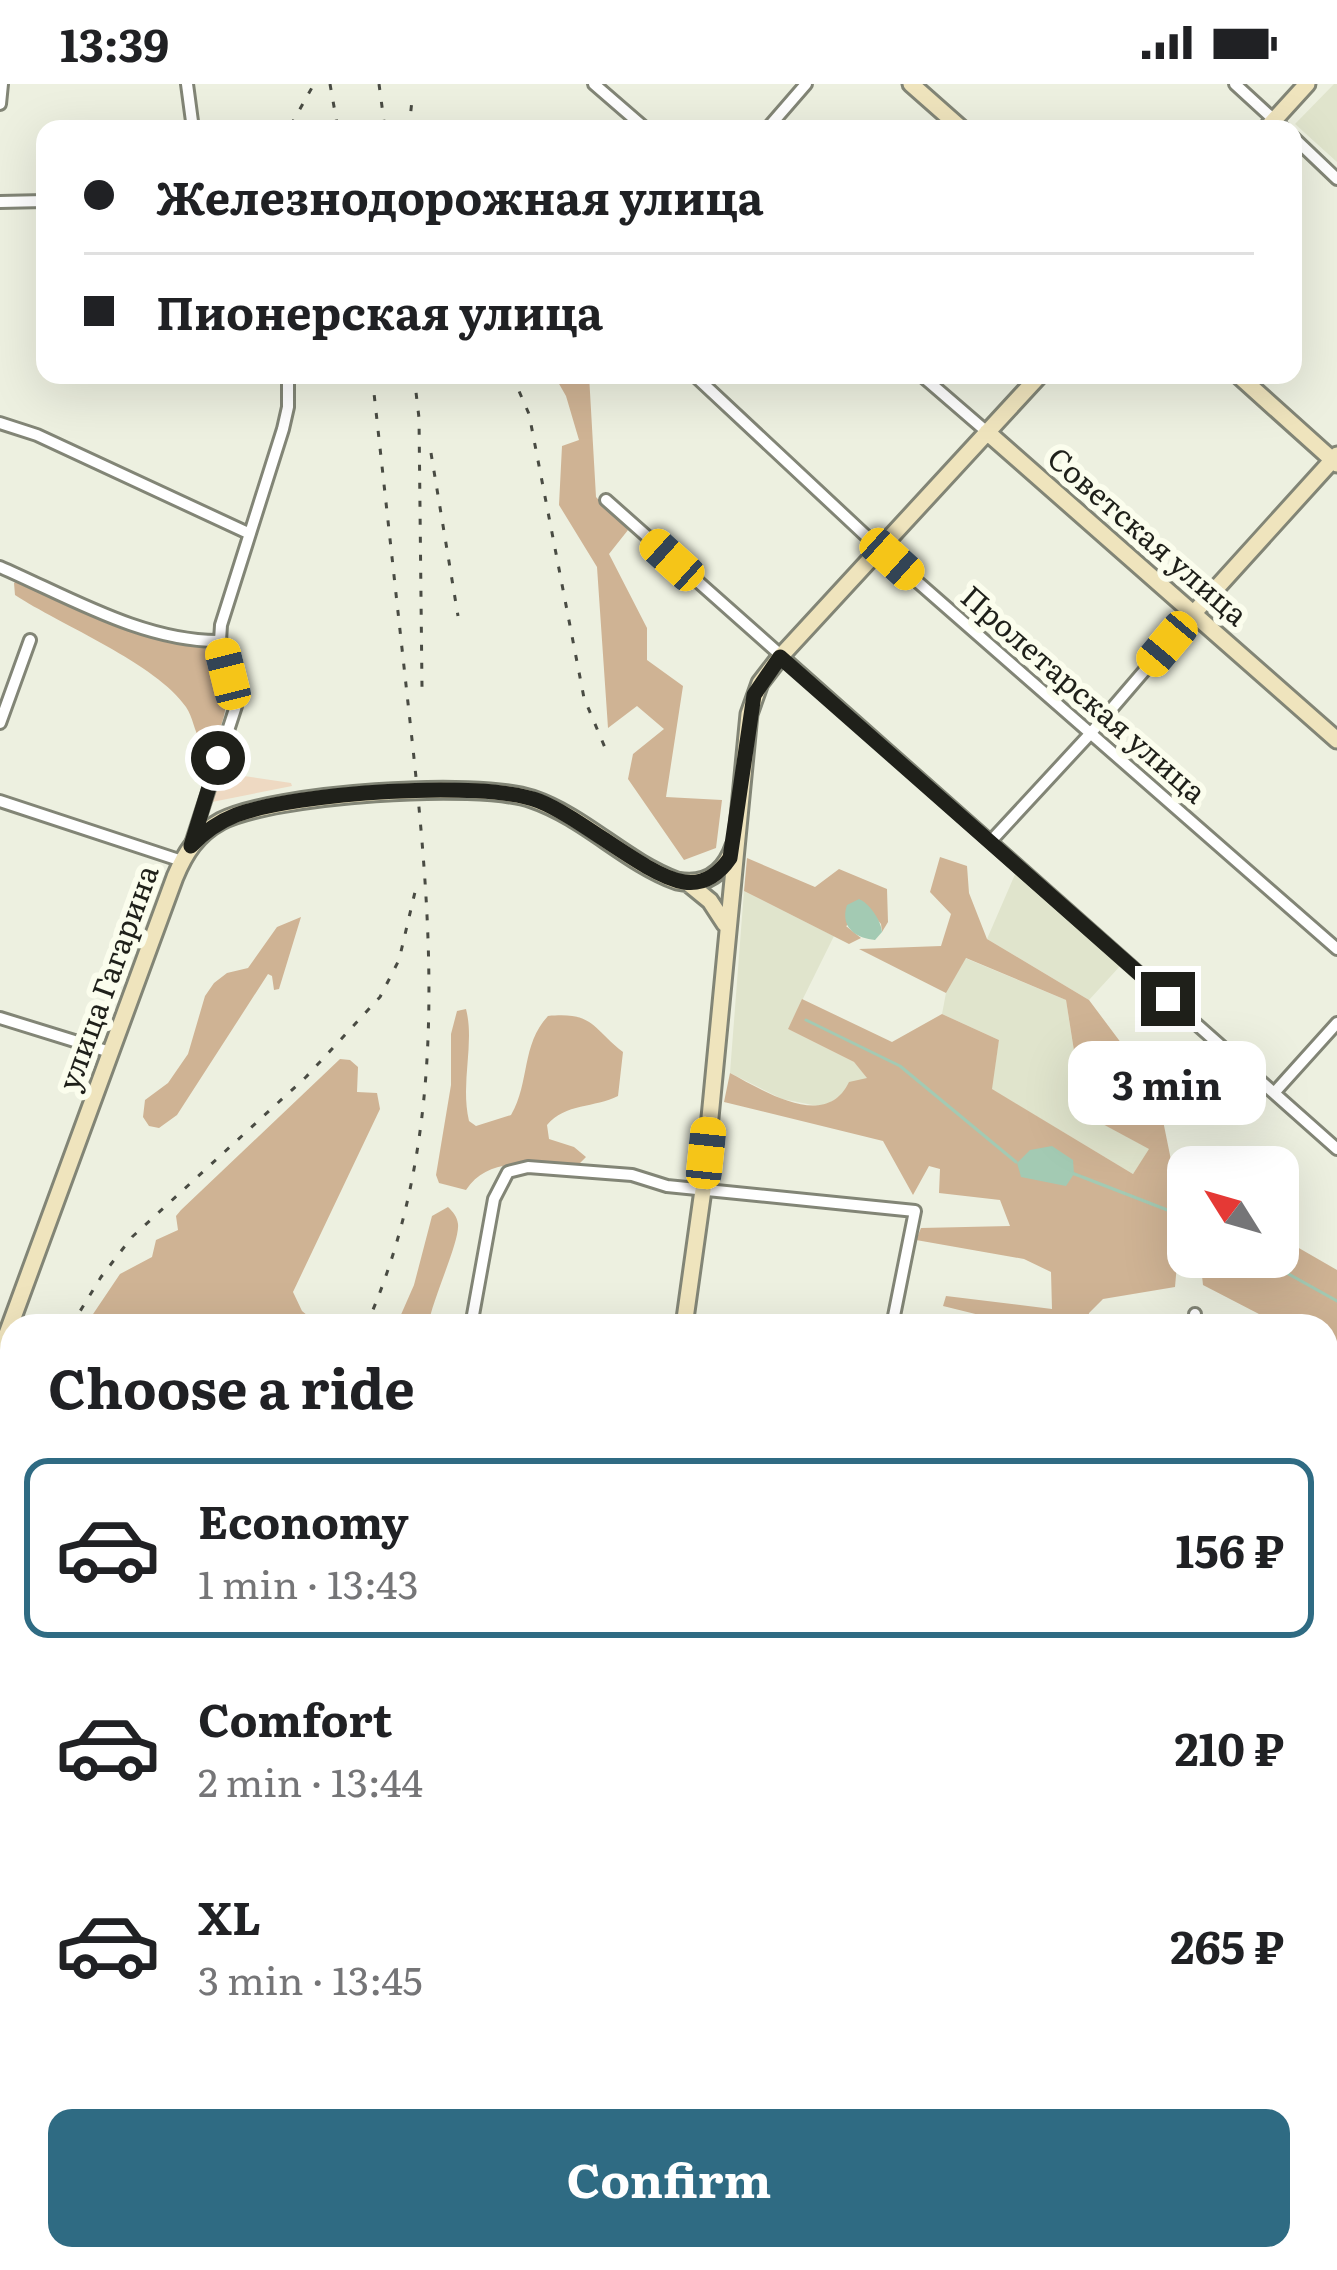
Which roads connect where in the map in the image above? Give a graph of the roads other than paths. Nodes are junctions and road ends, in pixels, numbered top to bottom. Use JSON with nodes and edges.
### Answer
{"nodes":[{"id":1,"x":2,"y":84,"type":"edge"},
{"id":2,"x":187,"y":84,"type":"edge"},
{"id":3,"x":594,"y":84,"type":"edge"},
{"id":4,"x":806,"y":84,"type":"edge"},
{"id":5,"x":911,"y":84,"type":"edge"},
{"id":6,"x":1234,"y":84,"type":"edge"},
{"id":7,"x":1307,"y":84,"type":"edge"},
{"id":8,"x":0,"y":104,"type":"edge"},
{"id":9,"x":192,"y":120,"type":"edge"},
{"id":10,"x":636,"y":120,"type":"edge"},
{"id":11,"x":774,"y":120,"type":"edge"},
{"id":12,"x":952,"y":120,"type":"edge"},
{"id":13,"x":1269,"y":120,"type":"edge"},
{"id":14,"x":1280,"y":120,"type":"edge"},
{"id":15,"x":1302,"y":145,"type":"edge"},
{"id":16,"x":1337,"y":178,"type":"edge"},
{"id":17,"x":36,"y":201,"type":"edge"},
{"id":18,"x":0,"y":202,"type":"edge"},
{"id":19,"x":288,"y":384,"type":"edge"},
{"id":20,"x":704,"y":384,"type":"edge"},
{"id":21,"x":931,"y":384,"type":"edge"},
{"id":22,"x":1032,"y":384,"type":"edge"},
{"id":23,"x":1248,"y":384,"type":"edge"},
{"id":24,"x":0,"y":423,"type":"edge"},
{"id":25,"x":987,"y":432,"type":"junction"},
{"id":26,"x":1335,"y":460,"type":"edge"},
{"id":27,"x":606,"y":500,"type":"dead end"},
{"id":28,"x":248,"y":533,"type":"junction"},
{"id":29,"x":880,"y":549,"type":"junction"},
{"id":30,"x":0,"y":567,"type":"edge"},
{"id":31,"x":1193,"y":614,"type":"junction"},
{"id":32,"x":30,"y":640,"type":"dead end"},
{"id":33,"x":220,"y":641,"type":"junction"},
{"id":34,"x":780,"y":657,"type":"junction"},
{"id":35,"x":0,"y":723,"type":"edge"},
{"id":36,"x":1090,"y":734,"type":"junction"},
{"id":37,"x":1337,"y":740,"type":"edge"},
{"id":38,"x":0,"y":801,"type":"edge"},
{"id":39,"x":991,"y":841,"type":"junction"},
{"id":40,"x":734,"y":846,"type":"junction"},
{"id":41,"x":186,"y":853,"type":"junction"},
{"id":42,"x":688,"y":883,"type":"junction"},
{"id":43,"x":727,"y":926,"type":"junction"},
{"id":44,"x":1337,"y":949,"type":"edge"},
{"id":45,"x":0,"y":1018,"type":"edge"},
{"id":46,"x":1337,"y":1023,"type":"edge"},
{"id":47,"x":110,"y":1052,"type":"junction"},
{"id":48,"x":1274,"y":1093,"type":"junction"},
{"id":49,"x":1337,"y":1149,"type":"edge"},
{"id":50,"x":703,"y":1190,"type":"junction"},
{"id":51,"x":14,"y":1314,"type":"edge"},
{"id":52,"x":473,"y":1314,"type":"edge"},
{"id":53,"x":686,"y":1314,"type":"edge"},
{"id":54,"x":894,"y":1314,"type":"edge"}],
"edges":[{"from":1,"to":8,"type":"street"},
{"from":2,"to":9,"type":"street"},
{"from":3,"to":10,"type":"street"},
{"from":4,"to":11,"type":"street"},
{"from":5,"to":12,"type":"main road"},
{"from":6,"to":13,"type":"street"},
{"from":7,"to":14,"type":"main road"},
{"from":15,"to":16,"type":"street"},
{"from":17,"to":18,"type":"street"},
{"from":19,"to":28,"type":"street"},
{"from":20,"to":29,"type":"street","name":"Пролетарская улица"},
{"from":21,"to":25,"type":"street","name":"Советская улица"},
{"from":22,"to":25,"type":"main road"},
{"from":23,"to":26,"type":"main road"},
{"from":24,"to":28,"type":"street"},
{"from":25,"to":29,"type":"main road"},
{"from":25,"to":31,"type":"main road","name":"Советская улица"},
{"from":26,"to":31,"type":"main road"},
{"from":27,"to":34,"type":"street"},
{"from":28,"to":33,"type":"street"},
{"from":29,"to":34,"type":"main road"},
{"from":29,"to":36,"type":"street","name":"Пролетарская улица"},
{"from":30,"to":33,"type":"street"},
{"from":31,"to":36,"type":"street"},
{"from":31,"to":37,"type":"main road","name":"Советская улица"},
{"from":32,"to":35,"type":"street"},
{"from":33,"to":41,"type":"street"},
{"from":34,"to":39,"type":"street"},
{"from":34,"to":40,"type":"main road"},
{"from":36,"to":39,"type":"street"},
{"from":36,"to":44,"type":"street","name":"Пролетарская улица"},
{"from":38,"to":41,"type":"street"},
{"from":39,"to":48,"type":"street"},
{"from":40,"to":42,"type":"main road"},
{"from":40,"to":43,"type":"main road"},
{"from":41,"to":42,"type":"main road","name":"улица Гагарина"},
{"from":41,"to":47,"type":"main road","name":"улица Гагарина"},
{"from":42,"to":43,"type":"main road"},
{"from":43,"to":50,"type":"main road"},
{"from":45,"to":47,"type":"street"},
{"from":46,"to":48,"type":"street"},
{"from":47,"to":51,"type":"main road","name":"улица Гагарина"},
{"from":48,"to":49,"type":"street"},
{"from":50,"to":52,"type":"street"},
{"from":50,"to":53,"type":"main road"},
{"from":50,"to":54,"type":"street"}]}
